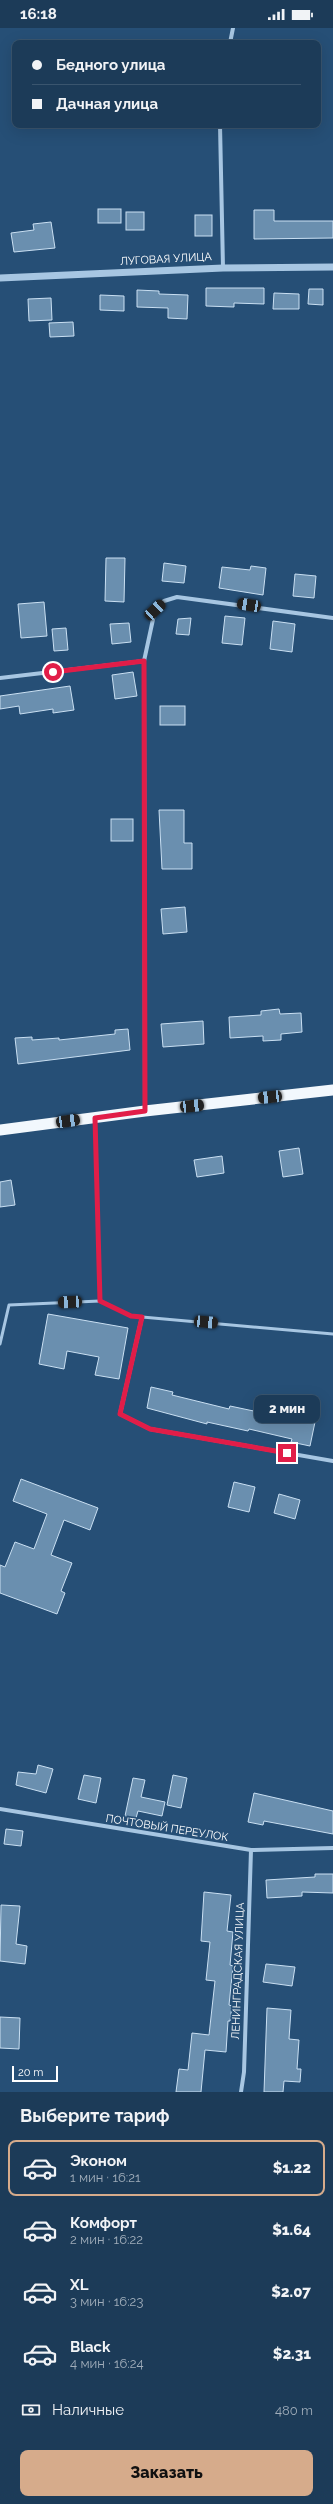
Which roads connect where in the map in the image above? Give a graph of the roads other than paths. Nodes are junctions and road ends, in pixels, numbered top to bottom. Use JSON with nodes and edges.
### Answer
{"nodes":[{"id":1,"x":233,"y":28,"type":"edge"},
{"id":2,"x":231,"y":40,"type":"edge"},
{"id":3,"x":220,"y":128,"type":"edge"},
{"id":4,"x":333,"y":267,"type":"edge"},
{"id":5,"x":223,"y":268,"type":"junction"},
{"id":6,"x":0,"y":278,"type":"edge"},
{"id":7,"x":333,"y":618,"type":"edge"},
{"id":8,"x":144,"y":661,"type":"junction"},
{"id":9,"x":0,"y":678,"type":"edge"},
{"id":10,"x":333,"y":1090,"type":"edge"},
{"id":11,"x":145,"y":1111,"type":"junction"},
{"id":12,"x":95,"y":1118,"type":"junction"},
{"id":13,"x":0,"y":1130,"type":"edge"},
{"id":14,"x":100,"y":1301,"type":"junction"},
{"id":15,"x":142,"y":1317,"type":"junction"},
{"id":16,"x":333,"y":1334,"type":"edge"},
{"id":17,"x":0,"y":1344,"type":"edge"},
{"id":18,"x":333,"y":1461,"type":"edge"},
{"id":19,"x":0,"y":1809,"type":"edge"},
{"id":20,"x":333,"y":1848,"type":"edge"},
{"id":21,"x":251,"y":1850,"type":"junction"},
{"id":22,"x":241,"y":2092,"type":"edge"}],
"edges":[{"from":1,"to":2,"type":"street"},
{"from":3,"to":5,"type":"street"},
{"from":4,"to":5,"type":"street","name":"ЛУГОВАЯ УЛИЦА"},
{"from":5,"to":6,"type":"street","name":"ЛУГОВАЯ УЛИЦА"},
{"from":7,"to":8,"type":"street"},
{"from":8,"to":9,"type":"street"},
{"from":8,"to":11,"type":"street"},
{"from":10,"to":11,"type":"highway"},
{"from":11,"to":12,"type":"highway"},
{"from":12,"to":13,"type":"highway"},
{"from":12,"to":14,"type":"lane"},
{"from":14,"to":15,"type":"lane"},
{"from":14,"to":17,"type":"lane"},
{"from":15,"to":16,"type":"lane"},
{"from":15,"to":18,"type":"street"},
{"from":19,"to":21,"type":"street","name":"ПОЧТОВЫЙ ПЕРЕУЛОК"},
{"from":20,"to":21,"type":"street","name":"ПОЧТОВЫЙ ПЕРЕУЛОК"},
{"from":21,"to":22,"type":"street","name":"ЛЕНИНГРАДСКАЯ УЛИЦА"}]}
